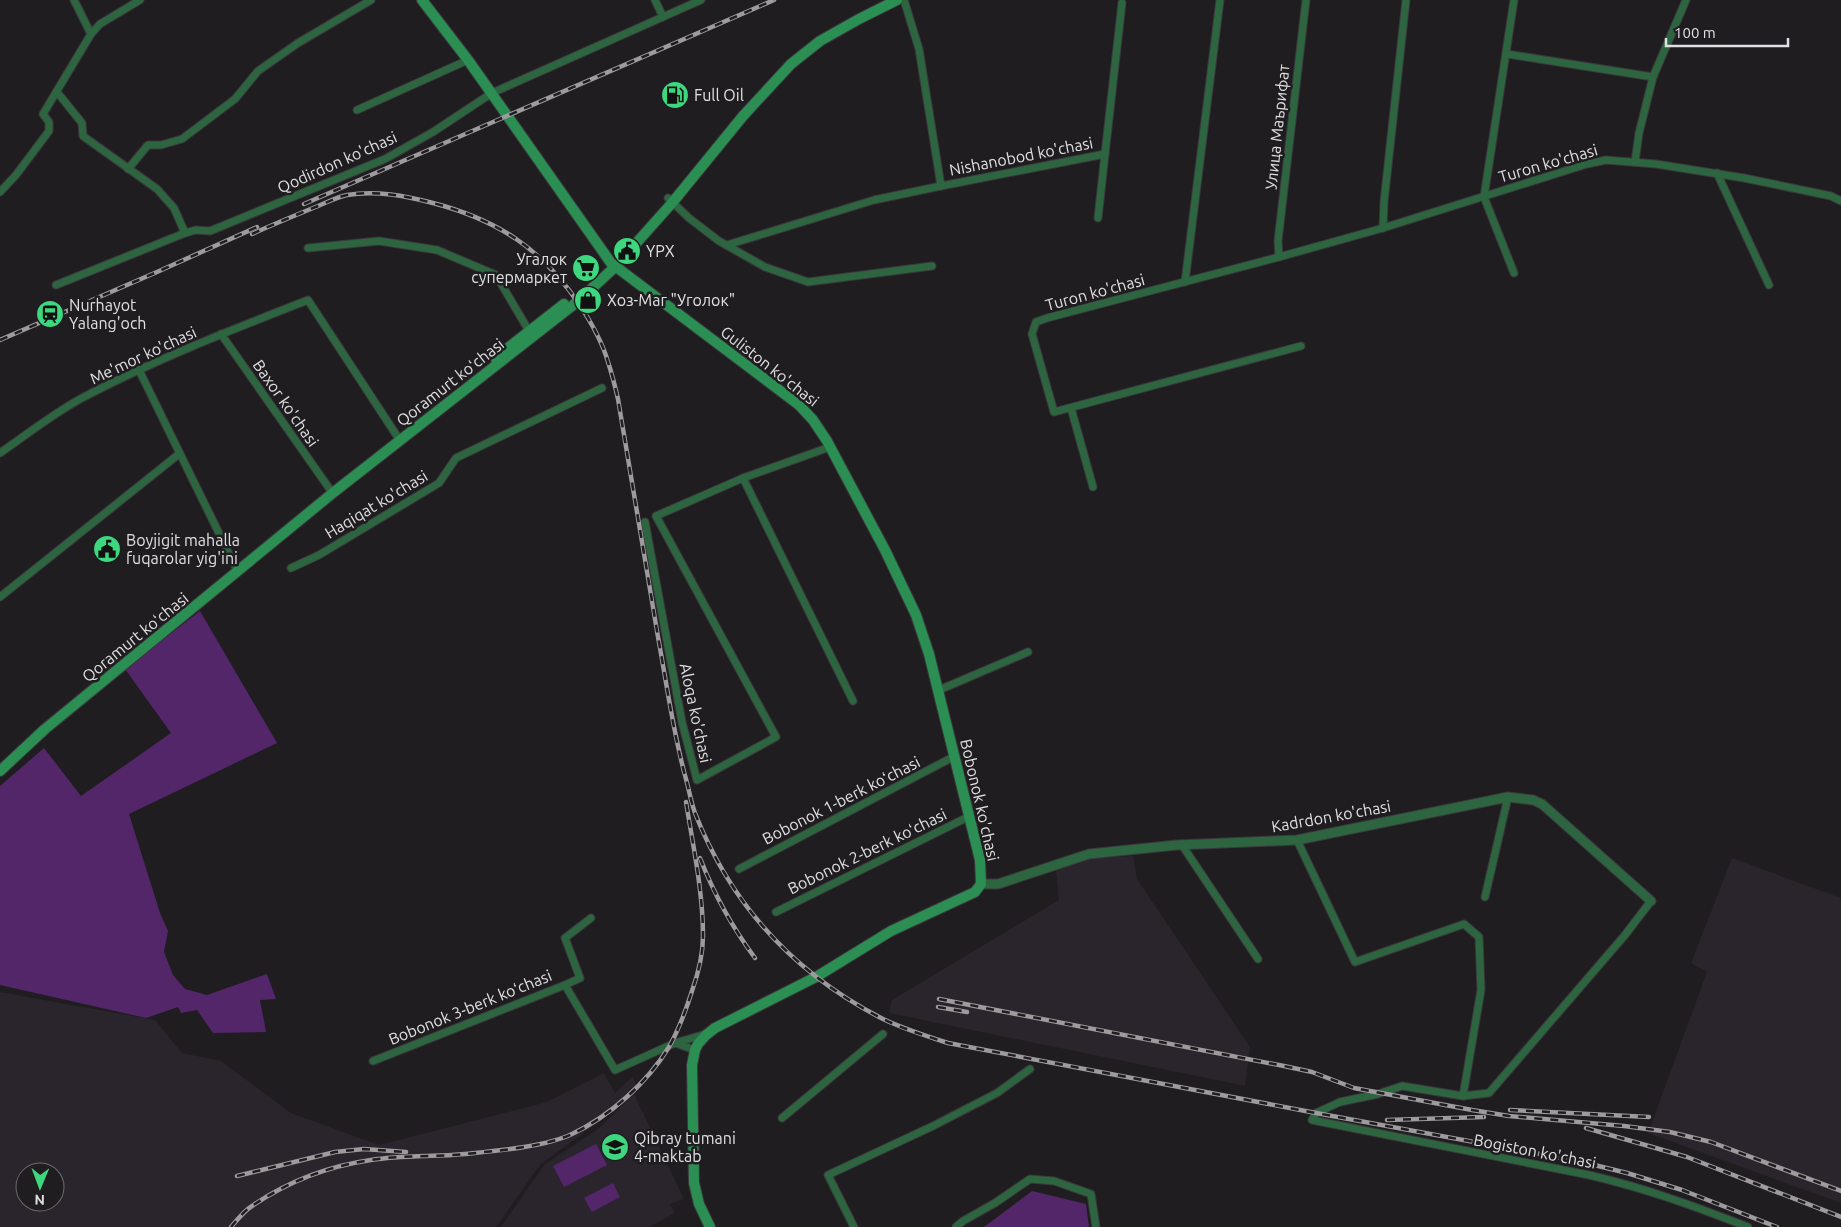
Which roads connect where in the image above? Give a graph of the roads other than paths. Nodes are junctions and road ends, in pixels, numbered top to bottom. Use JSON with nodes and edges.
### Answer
{"nodes":[{"id":1,"x":74,"y":0,"type":"edge"},
{"id":2,"x":140,"y":0,"type":"edge"},
{"id":3,"x":370,"y":0,"type":"edge"},
{"id":4,"x":422,"y":0,"type":"edge"},
{"id":5,"x":655,"y":0,"type":"edge"},
{"id":6,"x":701,"y":0,"type":"edge"},
{"id":7,"x":885,"y":0,"type":"edge"},
{"id":8,"x":897,"y":0,"type":"edge"},
{"id":9,"x":904,"y":0,"type":"edge"},
{"id":10,"x":1220,"y":0,"type":"edge"},
{"id":11,"x":1306,"y":0,"type":"edge"},
{"id":12,"x":1406,"y":0,"type":"edge"},
{"id":13,"x":1514,"y":0,"type":"edge"},
{"id":14,"x":1686,"y":0,"type":"edge"},
{"id":15,"x":1122,"y":4,"type":"dead end"},
{"id":16,"x":663,"y":17,"type":"junction"},
{"id":17,"x":92,"y":34,"type":"junction"},
{"id":18,"x":1507,"y":54,"type":"junction"},
{"id":19,"x":468,"y":60,"type":"junction"},
{"id":20,"x":1653,"y":77,"type":"junction"},
{"id":21,"x":57,"y":92,"type":"junction"},
{"id":22,"x":492,"y":93,"type":"junction"},
{"id":23,"x":357,"y":110,"type":"dead end"},
{"id":24,"x":1105,"y":154,"type":"junction"},
{"id":25,"x":1635,"y":162,"type":"junction"},
{"id":26,"x":128,"y":169,"type":"junction"},
{"id":27,"x":1718,"y":173,"type":"junction"},
{"id":28,"x":940,"y":186,"type":"junction"},
{"id":29,"x":0,"y":192,"type":"edge"},
{"id":30,"x":1484,"y":196,"type":"junction"},
{"id":31,"x":670,"y":200,"type":"junction"},
{"id":32,"x":1841,"y":201,"type":"edge"},
{"id":33,"x":1098,"y":218,"type":"dead end"},
{"id":34,"x":1383,"y":228,"type":"junction"},
{"id":35,"x":185,"y":233,"type":"junction"},
{"id":36,"x":727,"y":245,"type":"junction"},
{"id":37,"x":308,"y":248,"type":"dead end"},
{"id":38,"x":1279,"y":257,"type":"junction"},
{"id":39,"x":613,"y":265,"type":"junction"},
{"id":40,"x":932,"y":266,"type":"dead end"},
{"id":41,"x":1514,"y":273,"type":"dead end"},
{"id":42,"x":1185,"y":282,"type":"junction"},
{"id":43,"x":56,"y":285,"type":"dead end"},
{"id":44,"x":1769,"y":285,"type":"dead end"},
{"id":45,"x":530,"y":331,"type":"junction"},
{"id":46,"x":221,"y":334,"type":"junction"},
{"id":47,"x":1301,"y":346,"type":"dead end"},
{"id":48,"x":139,"y":370,"type":"junction"},
{"id":49,"x":602,"y":388,"type":"dead end"},
{"id":50,"x":1070,"y":408,"type":"junction"},
{"id":51,"x":397,"y":436,"type":"junction"},
{"id":52,"x":830,"y":447,"type":"junction"},
{"id":53,"x":0,"y":453,"type":"edge"},
{"id":54,"x":179,"y":454,"type":"junction"},
{"id":55,"x":743,"y":478,"type":"junction"},
{"id":56,"x":1093,"y":487,"type":"dead end"},
{"id":57,"x":329,"y":488,"type":"junction"},
{"id":58,"x":645,"y":522,"type":"dead end"},
{"id":59,"x":291,"y":568,"type":"dead end"},
{"id":60,"x":237,"y":570,"type":"junction"},
{"id":61,"x":0,"y":597,"type":"edge"},
{"id":62,"x":1028,"y":652,"type":"dead end"},
{"id":63,"x":938,"y":690,"type":"junction"},
{"id":64,"x":853,"y":701,"type":"dead end"},
{"id":65,"x":955,"y":756,"type":"junction"},
{"id":66,"x":0,"y":763,"type":"edge"},
{"id":67,"x":0,"y":771,"type":"edge"},
{"id":68,"x":1508,"y":796,"type":"junction"},
{"id":69,"x":970,"y":816,"type":"junction"},
{"id":70,"x":1297,"y":840,"type":"junction"},
{"id":71,"x":1182,"y":845,"type":"junction"},
{"id":72,"x":739,"y":869,"type":"dead end"},
{"id":73,"x":981,"y":884,"type":"junction"},
{"id":74,"x":1485,"y":897,"type":"dead end"},
{"id":75,"x":1651,"y":901,"type":"joint"},
{"id":76,"x":776,"y":912,"type":"dead end"},
{"id":77,"x":591,"y":918,"type":"dead end"},
{"id":78,"x":1258,"y":959,"type":"dead end"},
{"id":79,"x":565,"y":985,"type":"junction"},
{"id":80,"x":708,"y":1033,"type":"junction"},
{"id":81,"x":883,"y":1034,"type":"dead end"},
{"id":82,"x":675,"y":1044,"type":"junction"},
{"id":83,"x":695,"y":1050,"type":"junction"},
{"id":84,"x":373,"y":1061,"type":"dead end"},
{"id":85,"x":1030,"y":1069,"type":"dead end"},
{"id":86,"x":1463,"y":1096,"type":"junction"},
{"id":87,"x":782,"y":1118,"type":"dead end"},
{"id":88,"x":708,"y":1226,"type":"edge"},
{"id":89,"x":854,"y":1227,"type":"edge"},
{"id":90,"x":956,"y":1227,"type":"edge"},
{"id":91,"x":1096,"y":1227,"type":"edge"},
{"id":92,"x":1748,"y":1227,"type":"edge"}],
"edges":[{"from":1,"to":17,"type":"street"},
{"from":2,"to":17,"type":"street"},
{"from":3,"to":26,"type":"street"},
{"from":4,"to":19,"type":"main road","name":"Guliston ko'chasi"},
{"from":5,"to":16,"type":"street"},
{"from":6,"to":16,"type":"street","name":"Qodirdon ko'chasi"},
{"from":7,"to":31,"type":"main road","name":"Qoramurt koʻchasi"},
{"from":8,"to":31,"type":"main road","name":"Qoramurt koʻchasi"},
{"from":9,"to":28,"type":"street","name":"Nishanobod ko'chasi"},
{"from":10,"to":42,"type":"street"},
{"from":11,"to":38,"type":"street","name":"Улица Маърифат"},
{"from":12,"to":34,"type":"street"},
{"from":13,"to":18,"type":"street"},
{"from":14,"to":20,"type":"street"},
{"from":15,"to":24,"type":"street","name":"Nishanobod ko'chasi"},
{"from":16,"to":22,"type":"street","name":"Qodirdon ko'chasi"},
{"from":17,"to":21,"type":"street"},
{"from":18,"to":20,"type":"street"},
{"from":18,"to":30,"type":"street"},
{"from":19,"to":22,"type":"main road","name":"Guliston ko'chasi"},
{"from":19,"to":23,"type":"street"},
{"from":20,"to":25,"type":"street"},
{"from":21,"to":26,"type":"street"},
{"from":21,"to":29,"type":"street"},
{"from":22,"to":35,"type":"street","name":"Qodirdon ko'chasi"},
{"from":22,"to":39,"type":"main road","name":"Guliston ko'chasi"},
{"from":24,"to":28,"type":"street","name":"Nishanobod ko'chasi"},
{"from":24,"to":33,"type":"street"},
{"from":25,"to":27,"type":"street","name":"Turon ko'chasi"},
{"from":25,"to":30,"type":"street","name":"Turon ko'chasi"},
{"from":26,"to":35,"type":"street"},
{"from":27,"to":32,"type":"street","name":"Turon ko'chasi"},
{"from":27,"to":44,"type":"street"},
{"from":28,"to":36,"type":"street","name":"Nishanobod ko'chasi"},
{"from":30,"to":34,"type":"street","name":"Turon ko'chasi"},
{"from":30,"to":41,"type":"street"},
{"from":31,"to":36,"type":"street"},
{"from":31,"to":39,"type":"main road","name":"Qoramurt koʻchasi"},
{"from":34,"to":38,"type":"street","name":"Turon ko'chasi"},
{"from":35,"to":43,"type":"street","name":"Qodirdon ko'chasi"},
{"from":36,"to":40,"type":"street"},
{"from":37,"to":45,"type":"street"},
{"from":38,"to":42,"type":"street","name":"Turon ko'chasi"},
{"from":39,"to":45,"type":"main road","name":"Qoramurt koʻchasi"},
{"from":39,"to":52,"type":"main road","name":"Guliston ko'chasi"},
{"from":39,"to":60,"type":"main road","name":"Qoramurt koʻchasi"},
{"from":42,"to":50,"type":"street","name":"Turon ko'chasi"},
{"from":45,"to":51,"type":"main road","name":"Qoramurt koʻchasi"},
{"from":46,"to":48,"type":"street","name":"Me'mor ko'chasi"},
{"from":46,"to":51,"type":"street","name":"Me'mor ko'chasi"},
{"from":46,"to":57,"type":"street","name":"Baxor ko'chasi"},
{"from":47,"to":50,"type":"street","name":"Turon ko'chasi"},
{"from":48,"to":53,"type":"street","name":"Me'mor ko'chasi"},
{"from":48,"to":54,"type":"street"},
{"from":49,"to":59,"type":"street","name":"Haqiqat ko'chasi"},
{"from":50,"to":56,"type":"street"},
{"from":51,"to":57,"type":"main road","name":"Qoramurt koʻchasi"},
{"from":52,"to":55,"type":"street"},
{"from":52,"to":63,"type":"main road","name":"Bobonok ko'chasi"},
{"from":54,"to":60,"type":"street"},
{"from":54,"to":61,"type":"street"},
{"from":55,"to":58,"type":"street","name":"Aloqa ko'chasi"},
{"from":55,"to":64,"type":"street"},
{"from":57,"to":60,"type":"main road","name":"Qoramurt koʻchasi"},
{"from":60,"to":66,"type":"main road","name":"Qoramurt koʻchasi"},
{"from":60,"to":67,"type":"main road","name":"Qoramurt koʻchasi"},
{"from":62,"to":63,"type":"street"},
{"from":63,"to":65,"type":"main road","name":"Bobonok ko'chasi"},
{"from":65,"to":69,"type":"main road","name":"Bobonok ko'chasi"},
{"from":65,"to":72,"type":"street","name":"Bobonok 1-berk koʻchasi"},
{"from":68,"to":70,"type":"street","name":"Kadrdon ko'chasi"},
{"from":68,"to":74,"type":"street"},
{"from":68,"to":75,"type":"street","name":"Kadrdon ko'chasi"},
{"from":69,"to":73,"type":"main road","name":"Bobonok ko'chasi"},
{"from":69,"to":76,"type":"street","name":"Bobonok 2-berk koʻchasi"},
{"from":70,"to":71,"type":"street","name":"Kadrdon ko'chasi"},
{"from":70,"to":86,"type":"street"},
{"from":71,"to":73,"type":"street","name":"Kadrdon ko'chasi"},
{"from":71,"to":78,"type":"street"},
{"from":73,"to":80,"type":"main road","name":"Bobonok ko'chasi"},
{"from":75,"to":86,"type":"street"},
{"from":77,"to":79,"type":"street"},
{"from":79,"to":82,"type":"street","name":"Bobonok 3-berk koʻchasi"},
{"from":79,"to":84,"type":"street","name":"Bobonok 3-berk koʻchasi"},
{"from":80,"to":82,"type":"street","name":"Bobonok 3-berk koʻchasi"},
{"from":80,"to":83,"type":"main road","name":"Bobonok ko'chasi"},
{"from":81,"to":87,"type":"street"},
{"from":82,"to":83,"type":"street"},
{"from":83,"to":88,"type":"main road"},
{"from":85,"to":89,"type":"street"},
{"from":86,"to":92,"type":"street","name":"Bogiston ko'chasi"},
{"from":90,"to":91,"type":"street"}]}
